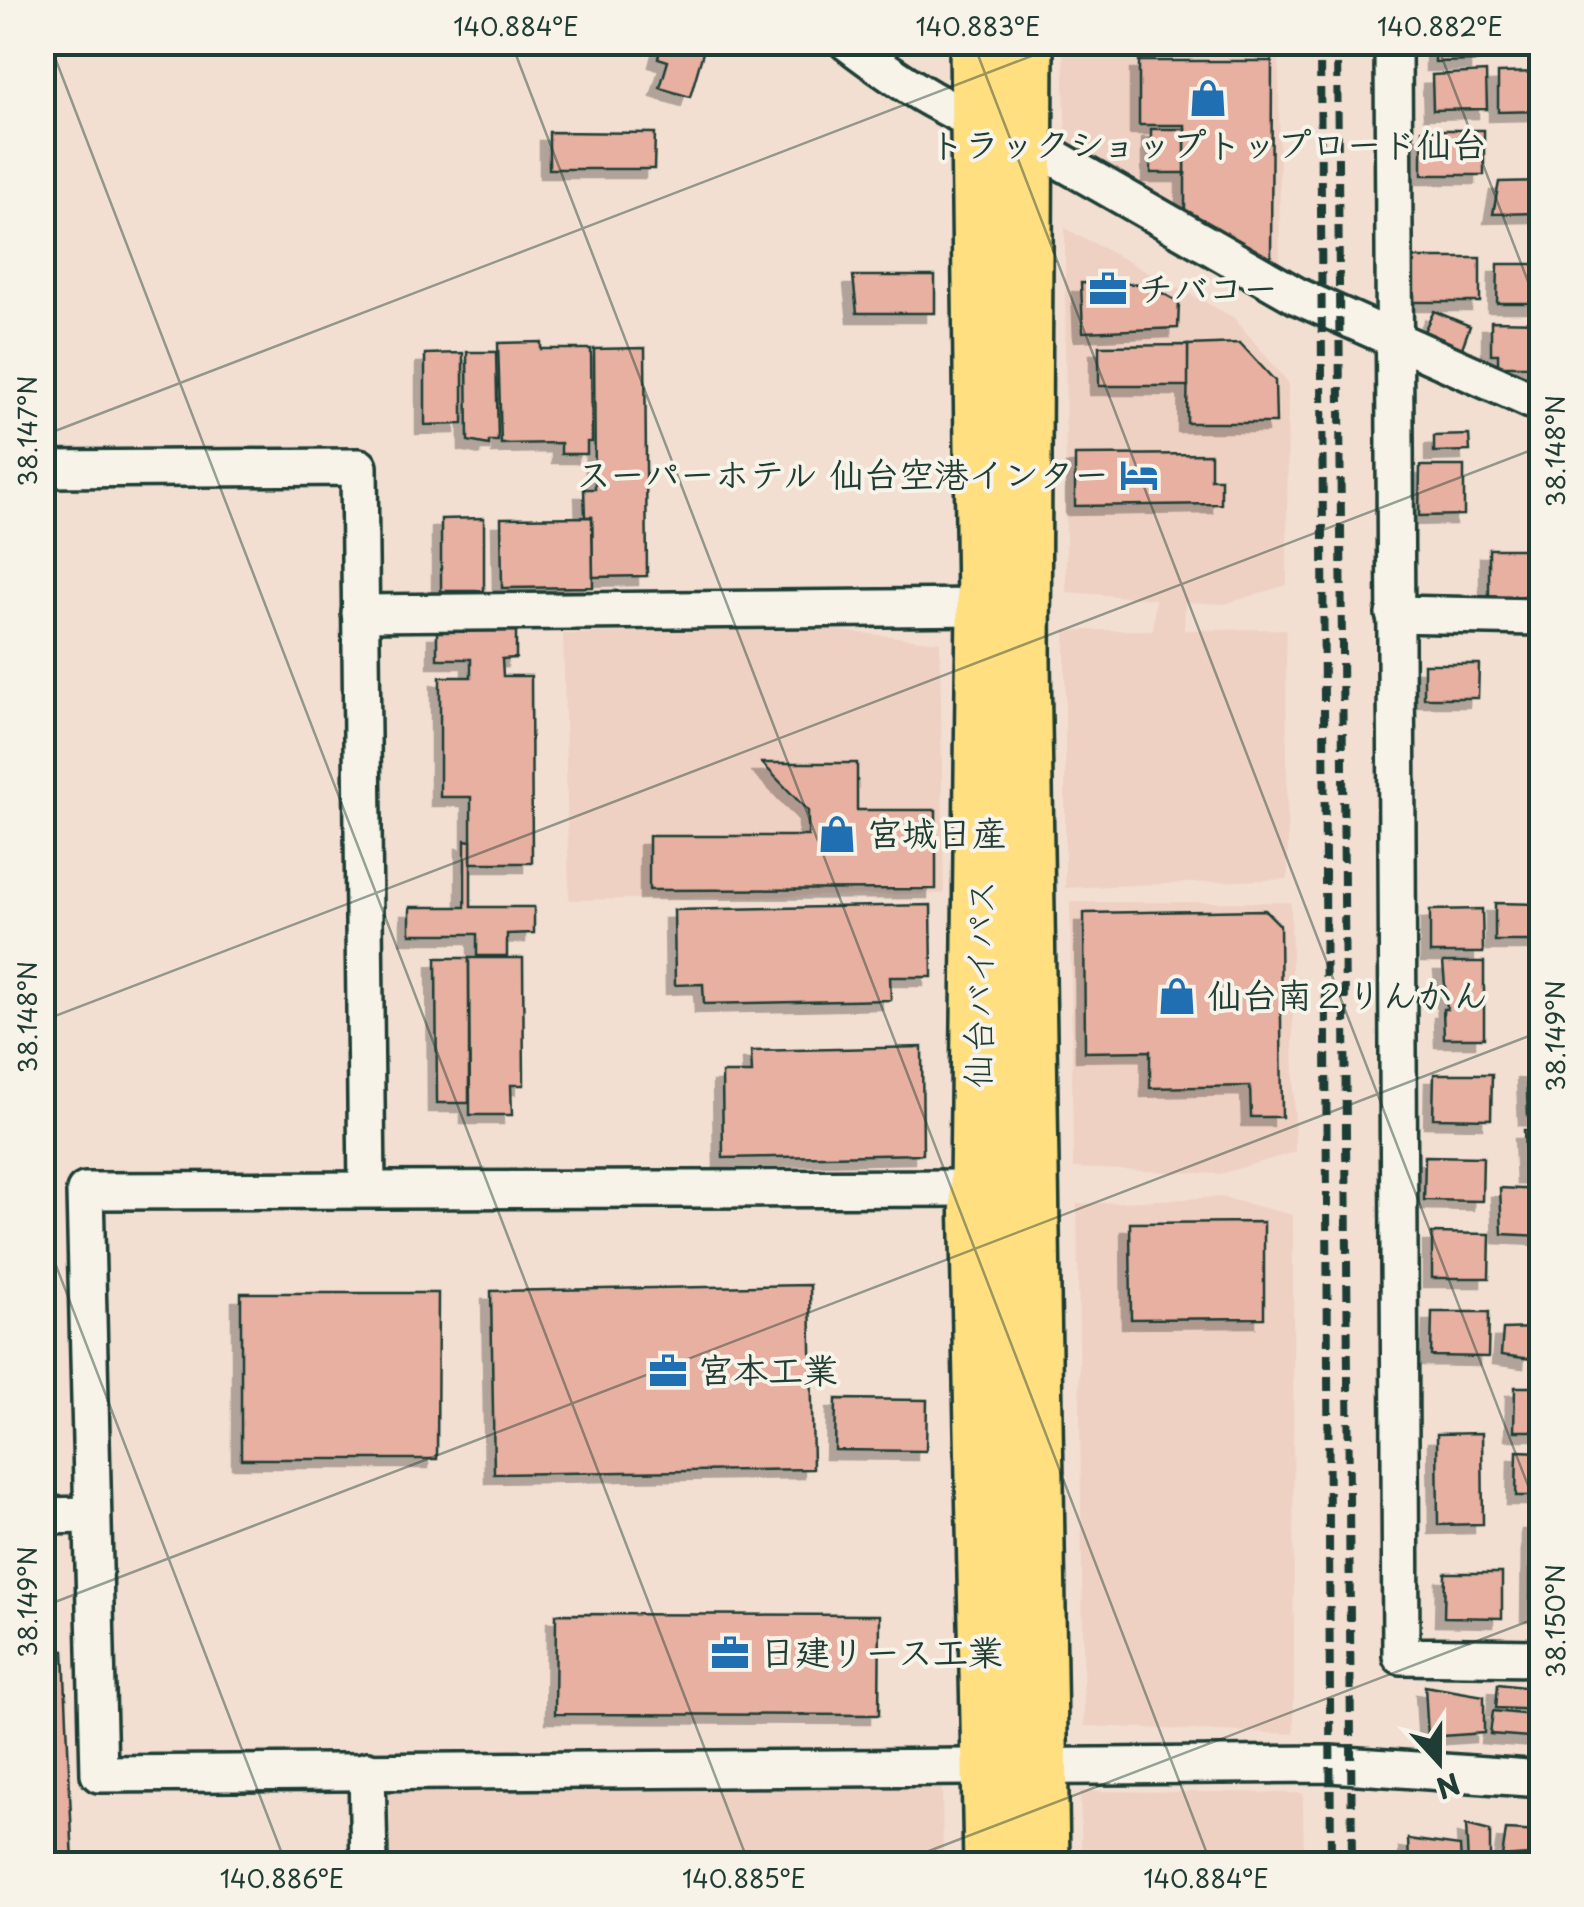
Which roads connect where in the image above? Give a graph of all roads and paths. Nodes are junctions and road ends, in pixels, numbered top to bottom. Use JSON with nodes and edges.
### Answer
{"nodes":[{"id":1,"x":847,"y":42,"type":"edge"},
{"id":2,"x":978,"y":42,"type":"edge"},
{"id":3,"x":1025,"y":42,"type":"edge"},
{"id":4,"x":1393,"y":42,"type":"edge"},
{"id":5,"x":1002,"y":133,"type":"junction"},
{"id":6,"x":1396,"y":338,"type":"junction"},
{"id":7,"x":1542,"y":404,"type":"edge"},
{"id":8,"x":42,"y":469,"type":"edge"},
{"id":9,"x":984,"y":607,"type":"junction"},
{"id":10,"x":360,"y":613,"type":"junction"},
{"id":11,"x":1394,"y":614,"type":"junction"},
{"id":12,"x":1542,"y":617,"type":"edge"},
{"id":13,"x":978,"y":1188,"type":"junction"},
{"id":14,"x":367,"y":1190,"type":"junction"},
{"id":15,"x":92,"y":1515,"type":"junction"},
{"id":16,"x":42,"y":1516,"type":"edge"},
{"id":17,"x":1542,"y":1658,"type":"edge"},
{"id":18,"x":1016,"y":1765,"type":"junction"},
{"id":19,"x":367,"y":1770,"type":"junction"},
{"id":20,"x":1542,"y":1779,"type":"edge"},
{"id":21,"x":369,"y":1864,"type":"edge"},
{"id":22,"x":992,"y":1864,"type":"edge"},
{"id":23,"x":1041,"y":1864,"type":"edge"}],
"edges":[{"from":1,"to":5,"type":"street"},
{"from":2,"to":5,"type":"highway","name":"仙台バイパス"},
{"from":3,"to":5,"type":"highway","name":"仙台バイパス"},
{"from":4,"to":6,"type":"street"},
{"from":5,"to":6,"type":"street"},
{"from":5,"to":9,"type":"highway","name":"仙台バイパス"},
{"from":5,"to":18,"type":"highway","name":"仙台バイパス"},
{"from":6,"to":7,"type":"street"},
{"from":6,"to":11,"type":"street"},
{"from":8,"to":10,"type":"street"},
{"from":9,"to":10,"type":"street"},
{"from":9,"to":13,"type":"highway","name":"仙台バイパス"},
{"from":10,"to":14,"type":"street"},
{"from":11,"to":12,"type":"street"},
{"from":11,"to":17,"type":"street"},
{"from":13,"to":14,"type":"street"},
{"from":13,"to":18,"type":"highway","name":"仙台バイパス"},
{"from":14,"to":15,"type":"street"},
{"from":15,"to":16,"type":"street"},
{"from":15,"to":19,"type":"street"},
{"from":18,"to":19,"type":"street"},
{"from":18,"to":20,"type":"street"},
{"from":18,"to":22,"type":"highway","name":"仙台バイパス"},
{"from":18,"to":23,"type":"highway","name":"仙台バイパス"},
{"from":19,"to":21,"type":"street"}]}
